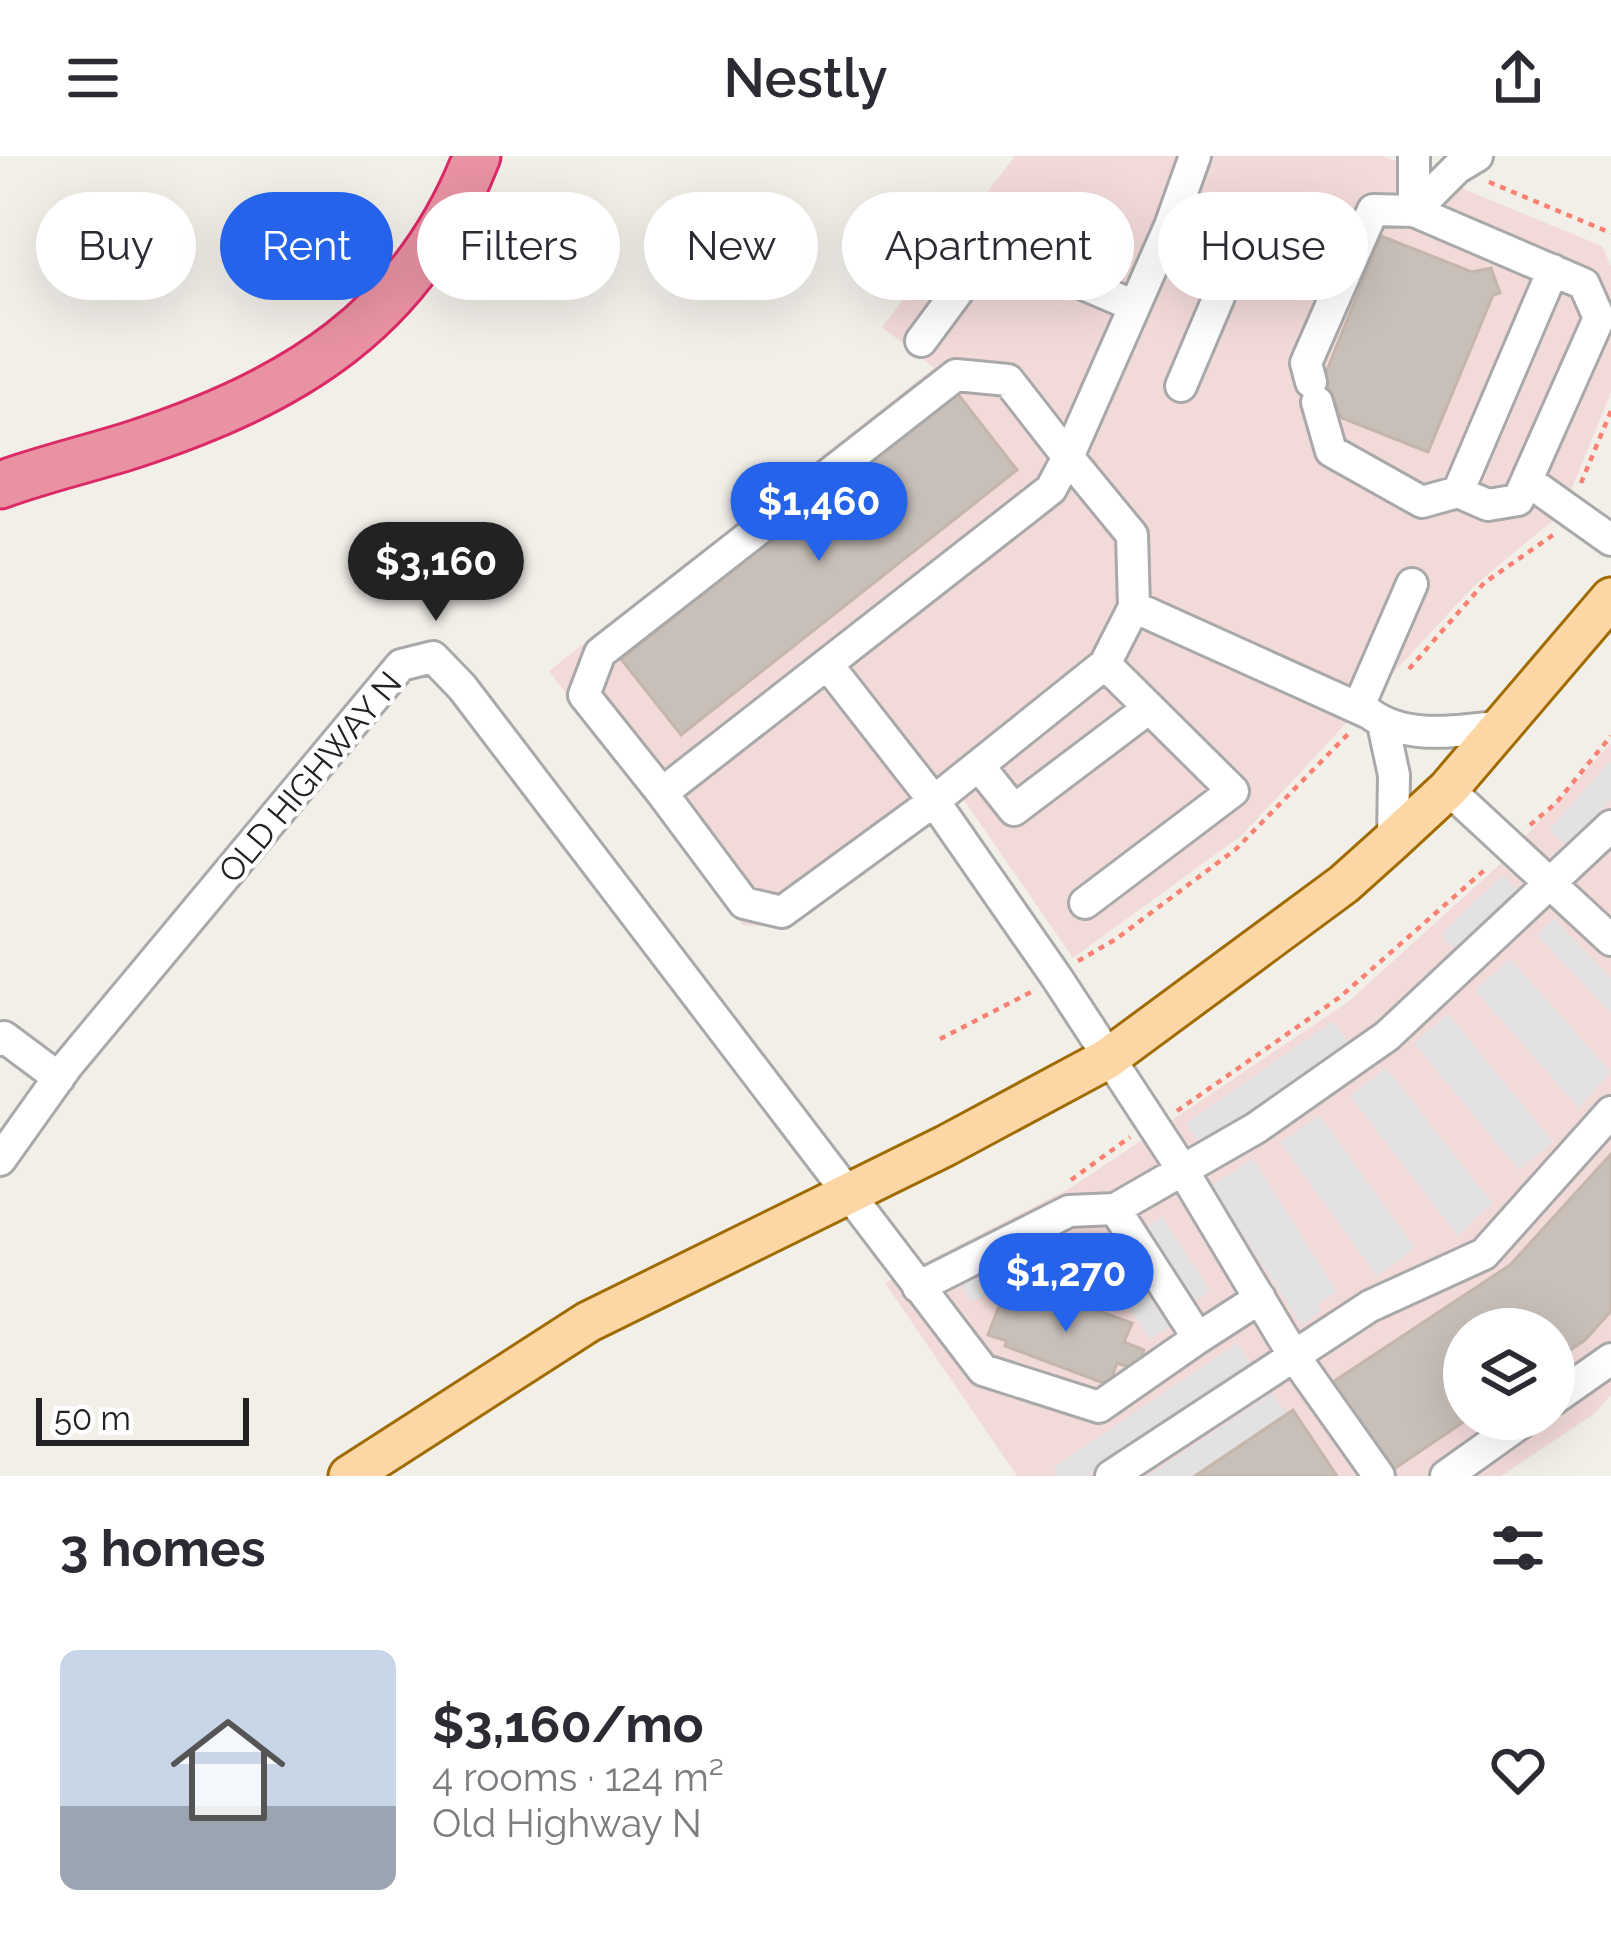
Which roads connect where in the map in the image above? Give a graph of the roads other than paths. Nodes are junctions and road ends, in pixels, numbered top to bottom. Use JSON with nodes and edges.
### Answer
{"nodes":[{"id":1,"x":477,"y":156,"type":"edge"},
{"id":2,"x":1196,"y":156,"type":"edge"},
{"id":3,"x":1414,"y":156,"type":"edge"},
{"id":4,"x":1467,"y":162,"type":"edge"},
{"id":5,"x":1183,"y":192,"type":"edge"},
{"id":6,"x":1414,"y":211,"type":"junction"},
{"id":7,"x":1158,"y":251,"type":"edge"},
{"id":8,"x":1553,"y":270,"type":"junction"},
{"id":9,"x":1218,"y":300,"type":"edge"},
{"id":10,"x":1132,"y":304,"type":"junction"},
{"id":11,"x":921,"y":341,"type":"dead end"},
{"id":12,"x":1181,"y":386,"type":"dead end"},
{"id":13,"x":1068,"y":457,"type":"junction"},
{"id":14,"x":1528,"y":481,"type":"junction"},
{"id":15,"x":0,"y":485,"type":"edge"},
{"id":16,"x":1458,"y":492,"type":"junction"},
{"id":17,"x":1611,"y":540,"type":"edge"},
{"id":18,"x":1412,"y":584,"type":"dead end"},
{"id":19,"x":1611,"y":598,"type":"edge"},
{"id":20,"x":1134,"y":607,"type":"junction"},
{"id":21,"x":827,"y":664,"type":"junction"},
{"id":22,"x":1105,"y":664,"type":"junction"},
{"id":23,"x":1149,"y":708,"type":"junction"},
{"id":24,"x":1370,"y":715,"type":"junction"},
{"id":25,"x":1502,"y":726,"type":"junction"},
{"id":26,"x":979,"y":766,"type":"junction"},
{"id":27,"x":1448,"y":789,"type":"junction"},
{"id":28,"x":662,"y":794,"type":"junction"},
{"id":29,"x":934,"y":801,"type":"junction"},
{"id":30,"x":1611,"y":826,"type":"edge"},
{"id":31,"x":1393,"y":840,"type":"junction"},
{"id":32,"x":1551,"y":885,"type":"junction"},
{"id":33,"x":1085,"y":903,"type":"dead end"},
{"id":34,"x":1611,"y":940,"type":"edge"},
{"id":35,"x":2,"y":1039,"type":"edge"},
{"id":36,"x":1107,"y":1059,"type":"junction"},
{"id":37,"x":59,"y":1078,"type":"junction"},
{"id":38,"x":1611,"y":1112,"type":"edge"},
{"id":39,"x":0,"y":1160,"type":"edge"},
{"id":40,"x":1183,"y":1169,"type":"junction"},
{"id":41,"x":848,"y":1191,"type":"junction"},
{"id":42,"x":1114,"y":1209,"type":"junction"},
{"id":43,"x":918,"y":1287,"type":"junction"},
{"id":44,"x":1259,"y":1298,"type":"junction"},
{"id":45,"x":1198,"y":1338,"type":"junction"},
{"id":46,"x":1294,"y":1357,"type":"junction"},
{"id":47,"x":1611,"y":1359,"type":"edge"},
{"id":48,"x":1575,"y":1385,"type":"edge"},
{"id":49,"x":1497,"y":1440,"type":"edge"},
{"id":50,"x":349,"y":1476,"type":"edge"},
{"id":51,"x":1111,"y":1476,"type":"edge"},
{"id":52,"x":1379,"y":1476,"type":"edge"},
{"id":53,"x":1446,"y":1476,"type":"edge"}],
"edges":[{"from":1,"to":15,"type":"highway"},
{"from":2,"to":5,"type":"street"},
{"from":3,"to":6,"type":"street"},
{"from":4,"to":6,"type":"street"},
{"from":6,"to":8,"type":"street"},
{"from":6,"to":16,"type":"street"},
{"from":7,"to":10,"type":"street"},
{"from":8,"to":14,"type":"street"},
{"from":8,"to":16,"type":"street"},
{"from":9,"to":12,"type":"street"},
{"from":10,"to":11,"type":"street"},
{"from":10,"to":13,"type":"street"},
{"from":13,"to":20,"type":"street"},
{"from":13,"to":21,"type":"street"},
{"from":13,"to":28,"type":"street"},
{"from":14,"to":16,"type":"street"},
{"from":14,"to":17,"type":"street"},
{"from":18,"to":24,"type":"street"},
{"from":19,"to":25,"type":"main road"},
{"from":20,"to":22,"type":"street"},
{"from":20,"to":24,"type":"street"},
{"from":21,"to":28,"type":"street"},
{"from":21,"to":29,"type":"street"},
{"from":22,"to":23,"type":"street"},
{"from":22,"to":26,"type":"street"},
{"from":23,"to":26,"type":"street"},
{"from":23,"to":33,"type":"street"},
{"from":24,"to":25,"type":"street"},
{"from":24,"to":31,"type":"street"},
{"from":25,"to":27,"type":"main road"},
{"from":26,"to":29,"type":"street"},
{"from":27,"to":31,"type":"main road"},
{"from":27,"to":32,"type":"street"},
{"from":28,"to":29,"type":"street"},
{"from":29,"to":36,"type":"street"},
{"from":30,"to":32,"type":"street"},
{"from":31,"to":36,"type":"main road"},
{"from":32,"to":34,"type":"street"},
{"from":32,"to":40,"type":"street"},
{"from":35,"to":37,"type":"street"},
{"from":36,"to":40,"type":"street"},
{"from":36,"to":41,"type":"main road"},
{"from":37,"to":39,"type":"street","name":"OLD HIGHWAY N"},
{"from":37,"to":41,"type":"street","name":"OLD HIGHWAY N"},
{"from":38,"to":46,"type":"street"},
{"from":40,"to":42,"type":"street"},
{"from":40,"to":44,"type":"street"},
{"from":41,"to":43,"type":"street"},
{"from":41,"to":50,"type":"main road"},
{"from":42,"to":43,"type":"street"},
{"from":42,"to":45,"type":"street"},
{"from":43,"to":45,"type":"street"},
{"from":44,"to":45,"type":"street"},
{"from":44,"to":46,"type":"street"},
{"from":46,"to":51,"type":"street"},
{"from":46,"to":52,"type":"street"},
{"from":47,"to":48,"type":"street"},
{"from":49,"to":53,"type":"street"}]}
